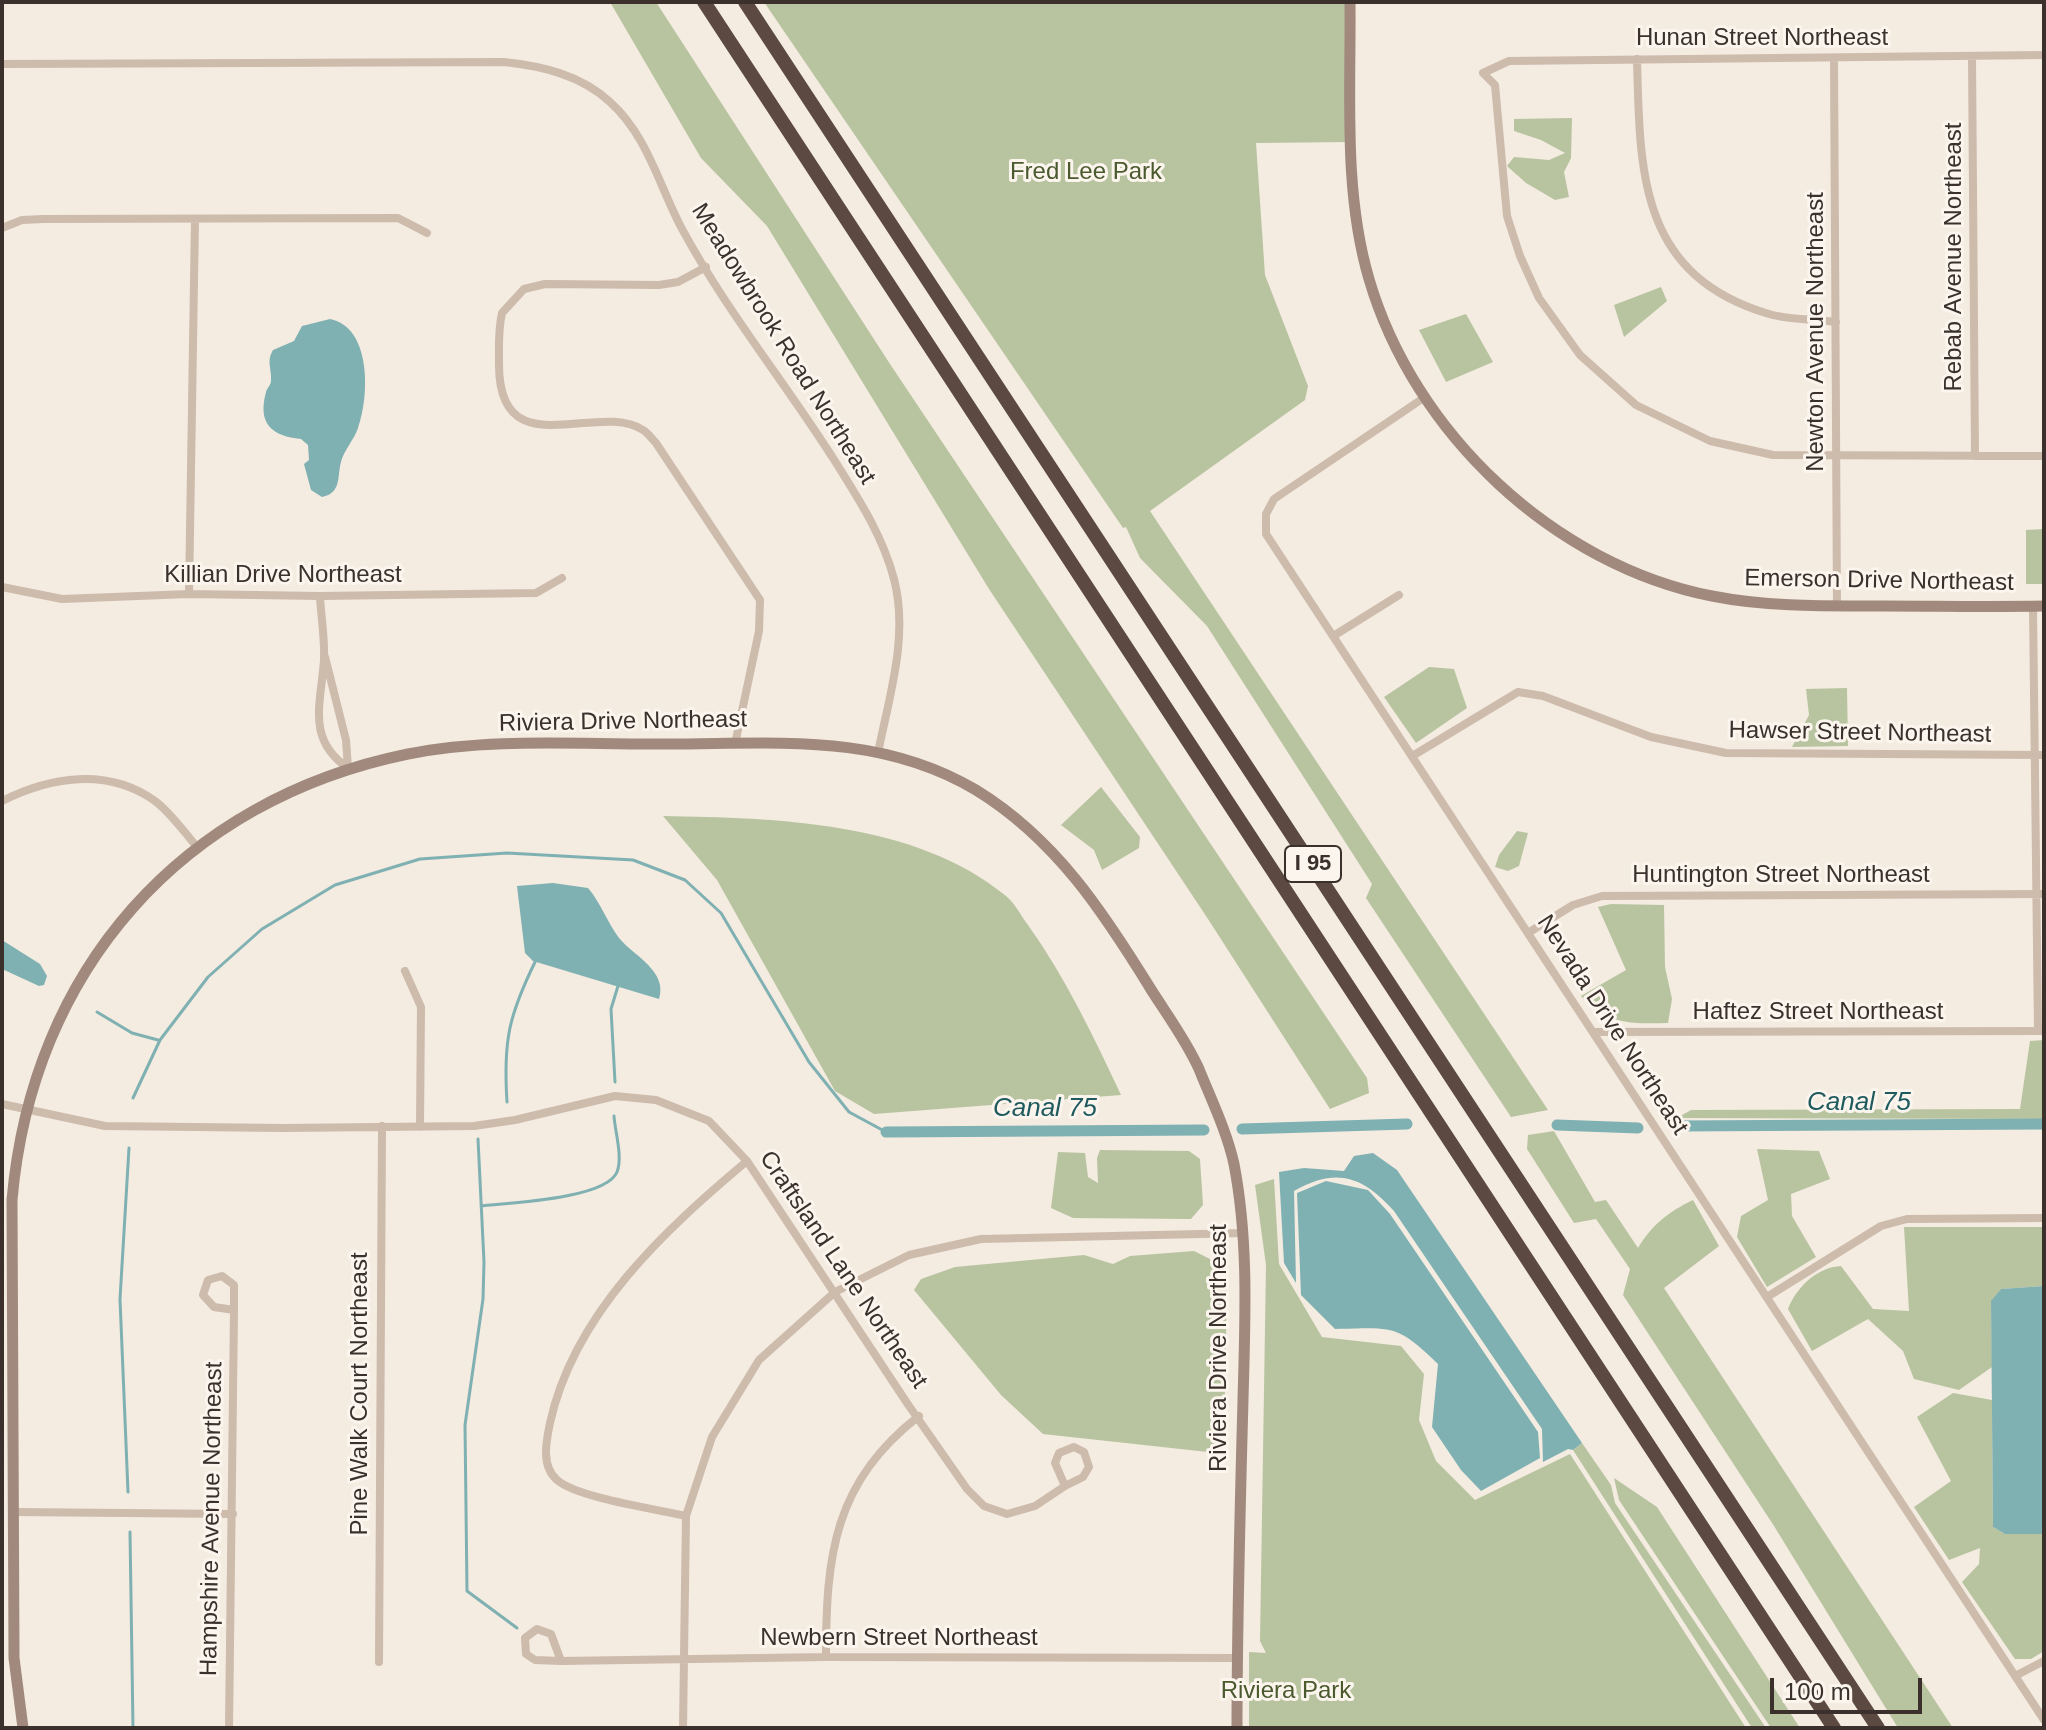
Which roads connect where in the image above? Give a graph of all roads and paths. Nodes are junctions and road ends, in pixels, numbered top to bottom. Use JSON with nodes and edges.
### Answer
{"nodes":[{"id":1,"x":704,"y":2,"type":"edge"},
{"id":2,"x":745,"y":2,"type":"edge"},
{"id":3,"x":1350,"y":2,"type":"edge"},
{"id":4,"x":2044,"y":55,"type":"edge"},
{"id":5,"x":1972,"y":56,"type":"junction"},
{"id":6,"x":1637,"y":59,"type":"junction"},
{"id":7,"x":1834,"y":59,"type":"junction"},
{"id":8,"x":2,"y":64,"type":"edge"},
{"id":9,"x":195,"y":219,"type":"junction"},
{"id":10,"x":2,"y":228,"type":"edge"},
{"id":11,"x":427,"y":233,"type":"dead end"},
{"id":12,"x":706,"y":267,"type":"junction"},
{"id":13,"x":1836,"y":322,"type":"junction"},
{"id":14,"x":1425,"y":397,"type":"junction"},
{"id":15,"x":1975,"y":456,"type":"junction"},
{"id":16,"x":2044,"y":456,"type":"edge"},
{"id":17,"x":1838,"y":457,"type":"junction"},
{"id":18,"x":562,"y":578,"type":"dead end"},
{"id":19,"x":2,"y":587,"type":"edge"},
{"id":20,"x":189,"y":594,"type":"junction"},
{"id":21,"x":1399,"y":595,"type":"dead end"},
{"id":22,"x":320,"y":596,"type":"junction"},
{"id":23,"x":1837,"y":606,"type":"junction"},
{"id":24,"x":2038,"y":606,"type":"edge"},
{"id":25,"x":1335,"y":635,"type":"junction"},
{"id":26,"x":324,"y":657,"type":"junction"},
{"id":27,"x":735,"y":744,"type":"junction"},
{"id":28,"x":878,"y":753,"type":"junction"},
{"id":29,"x":1414,"y":755,"type":"junction"},
{"id":30,"x":2040,"y":755,"type":"edge"},
{"id":31,"x":348,"y":768,"type":"junction"},
{"id":32,"x":2,"y":801,"type":"edge"},
{"id":33,"x":197,"y":847,"type":"junction"},
{"id":34,"x":2040,"y":894,"type":"edge"},
{"id":35,"x":1528,"y":933,"type":"junction"},
{"id":36,"x":405,"y":971,"type":"dead end"},
{"id":37,"x":2041,"y":1031,"type":"edge"},
{"id":38,"x":1593,"y":1032,"type":"junction"},
{"id":39,"x":2,"y":1104,"type":"edge"},
{"id":40,"x":24,"y":1109,"type":"junction"},
{"id":41,"x":382,"y":1126,"type":"junction"},
{"id":42,"x":420,"y":1127,"type":"junction"},
{"id":43,"x":747,"y":1161,"type":"junction"},
{"id":44,"x":2044,"y":1218,"type":"edge"},
{"id":45,"x":1244,"y":1233,"type":"junction"},
{"id":46,"x":835,"y":1292,"type":"junction"},
{"id":47,"x":1767,"y":1297,"type":"junction"},
{"id":48,"x":234,"y":1310,"type":"junction"},
{"id":49,"x":919,"y":1416,"type":"junction"},
{"id":50,"x":1065,"y":1486,"type":"junction"},
{"id":51,"x":13,"y":1512,"type":"junction"},
{"id":52,"x":233,"y":1514,"type":"junction"},
{"id":53,"x":686,"y":1516,"type":"junction"},
{"id":54,"x":8,"y":1552,"type":"edge"},
{"id":55,"x":7,"y":1569,"type":"edge"},
{"id":56,"x":826,"y":1657,"type":"junction"},
{"id":57,"x":684,"y":1658,"type":"junction"},
{"id":58,"x":1237,"y":1658,"type":"junction"},
{"id":59,"x":561,"y":1661,"type":"junction"},
{"id":60,"x":2044,"y":1661,"type":"edge"},
{"id":61,"x":379,"y":1662,"type":"dead end"},
{"id":62,"x":2015,"y":1676,"type":"junction"},
{"id":63,"x":2044,"y":1720,"type":"edge"},
{"id":64,"x":23,"y":1728,"type":"edge"},
{"id":65,"x":229,"y":1728,"type":"edge"},
{"id":66,"x":683,"y":1728,"type":"edge"},
{"id":67,"x":1237,"y":1728,"type":"edge"},
{"id":68,"x":1834,"y":1728,"type":"edge"},
{"id":69,"x":1878,"y":1728,"type":"edge"}],
"edges":[{"from":1,"to":68,"type":"highway","number":"I 95"},
{"from":2,"to":69,"type":"highway","number":"I 95"},
{"from":3,"to":14,"type":"street","name":"Emerson Drive Northeast"},
{"from":4,"to":5,"type":"street","name":"Hunan Street Northeast"},
{"from":5,"to":7,"type":"street","name":"Hunan Street Northeast"},
{"from":5,"to":15,"type":"street","name":"Rebab Avenue Northeast"},
{"from":6,"to":7,"type":"street","name":"Hunan Street Northeast"},
{"from":6,"to":13,"type":"street"},
{"from":6,"to":17,"type":"street","name":"Hunan Street Northeast"},
{"from":7,"to":13,"type":"street","name":"Newton Avenue Northeast"},
{"from":8,"to":12,"type":"street","name":"Meadowbrook Road Northeast"},
{"from":9,"to":10,"type":"street"},
{"from":9,"to":11,"type":"street"},
{"from":9,"to":20,"type":"street"},
{"from":12,"to":27,"type":"street"},
{"from":12,"to":28,"type":"street","name":"Meadowbrook Road Northeast"},
{"from":13,"to":17,"type":"street","name":"Newton Avenue Northeast"},
{"from":14,"to":23,"type":"street","name":"Emerson Drive Northeast"},
{"from":14,"to":25,"type":"street","name":"Nevada Drive Northeast"},
{"from":15,"to":16,"type":"street"},
{"from":15,"to":17,"type":"street"},
{"from":17,"to":23,"type":"street","name":"Newton Avenue Northeast"},
{"from":18,"to":22,"type":"street","name":"Killian Drive Northeast"},
{"from":19,"to":20,"type":"street","name":"Killian Drive Northeast"},
{"from":20,"to":22,"type":"street","name":"Killian Drive Northeast"},
{"from":21,"to":25,"type":"street"},
{"from":22,"to":26,"type":"street"},
{"from":23,"to":24,"type":"street","name":"Emerson Drive Northeast"},
{"from":24,"to":30,"type":"street"},
{"from":25,"to":29,"type":"street","name":"Nevada Drive Northeast"},
{"from":26,"to":31,"type":"street"},
{"from":26,"to":31,"type":"street"},
{"from":27,"to":28,"type":"street","name":"Riviera Drive Northeast"},
{"from":27,"to":31,"type":"street","name":"Riviera Drive Northeast"},
{"from":28,"to":45,"type":"street","name":"Riviera Drive Northeast"},
{"from":29,"to":30,"type":"street","name":"Hawser Street Northeast"},
{"from":29,"to":35,"type":"street","name":"Nevada Drive Northeast"},
{"from":30,"to":34,"type":"street"},
{"from":31,"to":33,"type":"street","name":"Riviera Drive Northeast"},
{"from":32,"to":33,"type":"street"},
{"from":33,"to":40,"type":"street","name":"Riviera Drive Northeast"},
{"from":34,"to":35,"type":"street","name":"Huntington Street Northeast"},
{"from":34,"to":37,"type":"street"},
{"from":35,"to":38,"type":"street","name":"Nevada Drive Northeast"},
{"from":36,"to":42,"type":"street"},
{"from":37,"to":38,"type":"street","name":"Haftez Street Northeast"},
{"from":38,"to":47,"type":"street","name":"Nevada Drive Northeast"},
{"from":39,"to":40,"type":"street","name":"Craftsland Lane Northeast"},
{"from":40,"to":41,"type":"street","name":"Craftsland Lane Northeast"},
{"from":40,"to":51,"type":"street","name":"Riviera Drive Northeast"},
{"from":41,"to":42,"type":"street","name":"Craftsland Lane Northeast"},
{"from":41,"to":61,"type":"street","name":"Pine Walk Court Northeast"},
{"from":42,"to":43,"type":"street","name":"Craftsland Lane Northeast"},
{"from":43,"to":46,"type":"street","name":"Craftsland Lane Northeast"},
{"from":43,"to":53,"type":"street"},
{"from":44,"to":47,"type":"street"},
{"from":45,"to":46,"type":"street"},
{"from":45,"to":58,"type":"street","name":"Riviera Drive Northeast"},
{"from":46,"to":49,"type":"street","name":"Craftsland Lane Northeast"},
{"from":46,"to":53,"type":"street"},
{"from":47,"to":62,"type":"street","name":"Nevada Drive Northeast"},
{"from":48,"to":48,"type":"street","name":"Hampshire Avenue Northeast"},
{"from":48,"to":52,"type":"street","name":"Hampshire Avenue Northeast"},
{"from":49,"to":50,"type":"street","name":"Craftsland Lane Northeast"},
{"from":49,"to":56,"type":"street"},
{"from":50,"to":50,"type":"street","name":"Craftsland Lane Northeast"},
{"from":51,"to":52,"type":"street"},
{"from":51,"to":54,"type":"street","name":"Riviera Drive Northeast"},
{"from":52,"to":65,"type":"street","name":"Hampshire Avenue Northeast"},
{"from":53,"to":57,"type":"street"},
{"from":54,"to":55,"type":"street","name":"Riviera Drive Northeast"},
{"from":55,"to":64,"type":"street","name":"Riviera Drive Northeast"},
{"from":56,"to":57,"type":"street","name":"Newbern Street Northeast"},
{"from":56,"to":58,"type":"street","name":"Newbern Street Northeast"},
{"from":57,"to":59,"type":"street","name":"Newbern Street Northeast"},
{"from":57,"to":66,"type":"street"},
{"from":58,"to":67,"type":"street","name":"Riviera Drive Northeast"},
{"from":59,"to":59,"type":"street","name":"Newbern Street Northeast"},
{"from":60,"to":62,"type":"street"},
{"from":62,"to":63,"type":"street","name":"Nevada Drive Northeast"}]}
